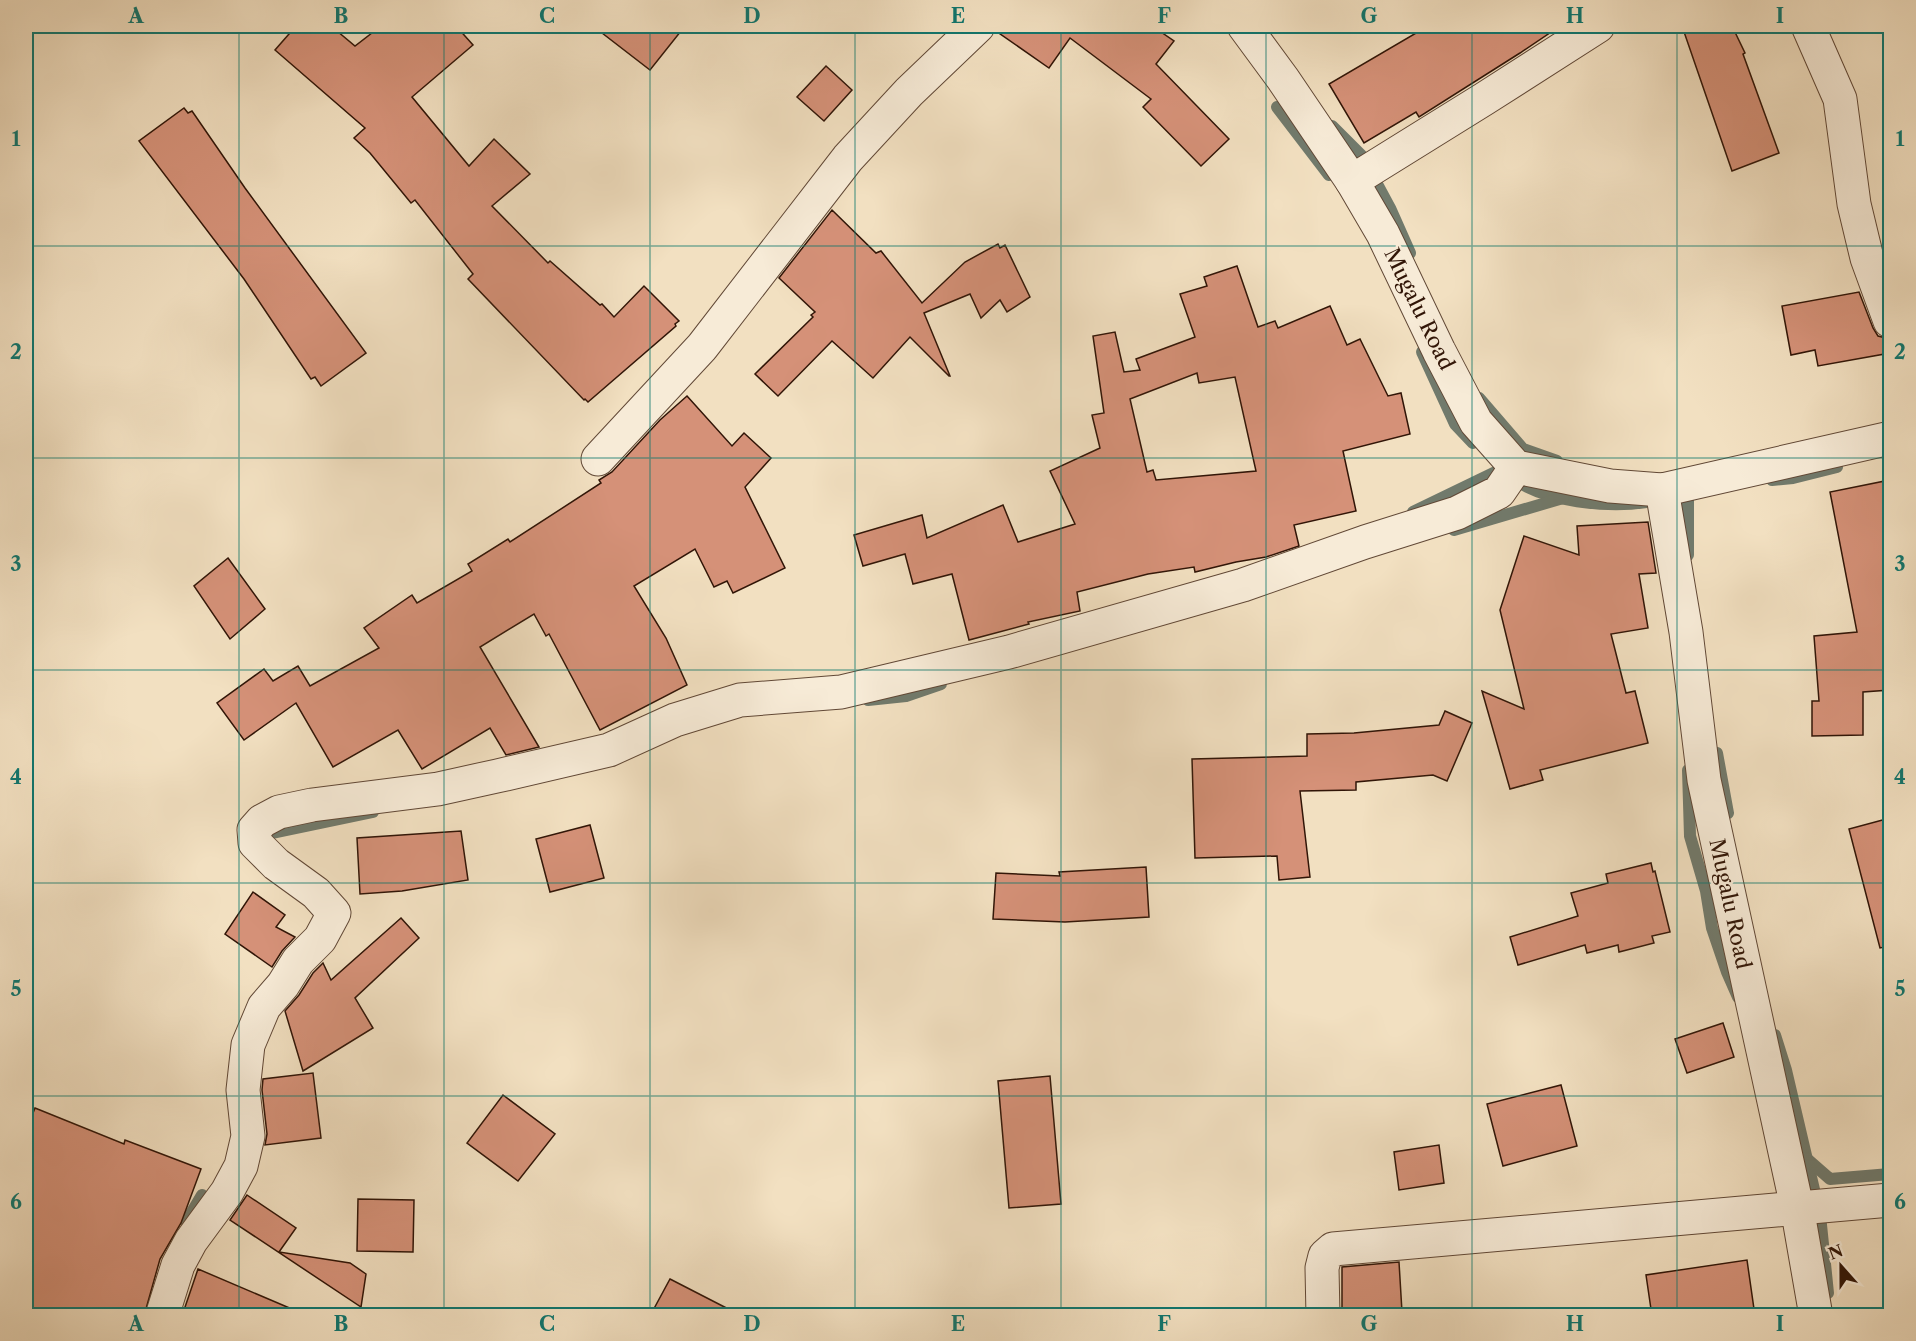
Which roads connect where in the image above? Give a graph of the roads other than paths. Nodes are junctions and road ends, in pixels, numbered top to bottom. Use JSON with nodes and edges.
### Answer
{"nodes":[{"id":1,"x":978,"y":26,"type":"edge"},
{"id":2,"x":1244,"y":26,"type":"edge"},
{"id":3,"x":1598,"y":26,"type":"edge"},
{"id":4,"x":1808,"y":26,"type":"edge"},
{"id":5,"x":1352,"y":181,"type":"junction"},
{"id":6,"x":1890,"y":321,"type":"edge"},
{"id":7,"x":1890,"y":438,"type":"edge"},
{"id":8,"x":598,"y":459,"type":"dead end"},
{"id":9,"x":1516,"y":467,"type":"junction"},
{"id":10,"x":1662,"y":490,"type":"junction"},
{"id":11,"x":1890,"y":1200,"type":"edge"},
{"id":12,"x":1797,"y":1208,"type":"junction"},
{"id":13,"x":162,"y":1316,"type":"edge"},
{"id":14,"x":1323,"y":1316,"type":"edge"},
{"id":15,"x":1816,"y":1316,"type":"edge"}],
"edges":[{"from":1,"to":8,"type":"street"},
{"from":2,"to":5,"type":"street","name":"Mugalu Road"},
{"from":3,"to":5,"type":"street"},
{"from":4,"to":6,"type":"street"},
{"from":5,"to":9,"type":"street","name":"Mugalu Road"},
{"from":7,"to":10,"type":"street"},
{"from":9,"to":10,"type":"street"},
{"from":9,"to":13,"type":"street"},
{"from":10,"to":12,"type":"street","name":"Mugalu Road"},
{"from":11,"to":12,"type":"street"},
{"from":12,"to":14,"type":"street"},
{"from":12,"to":15,"type":"street","name":"Mugalu Road"}]}
